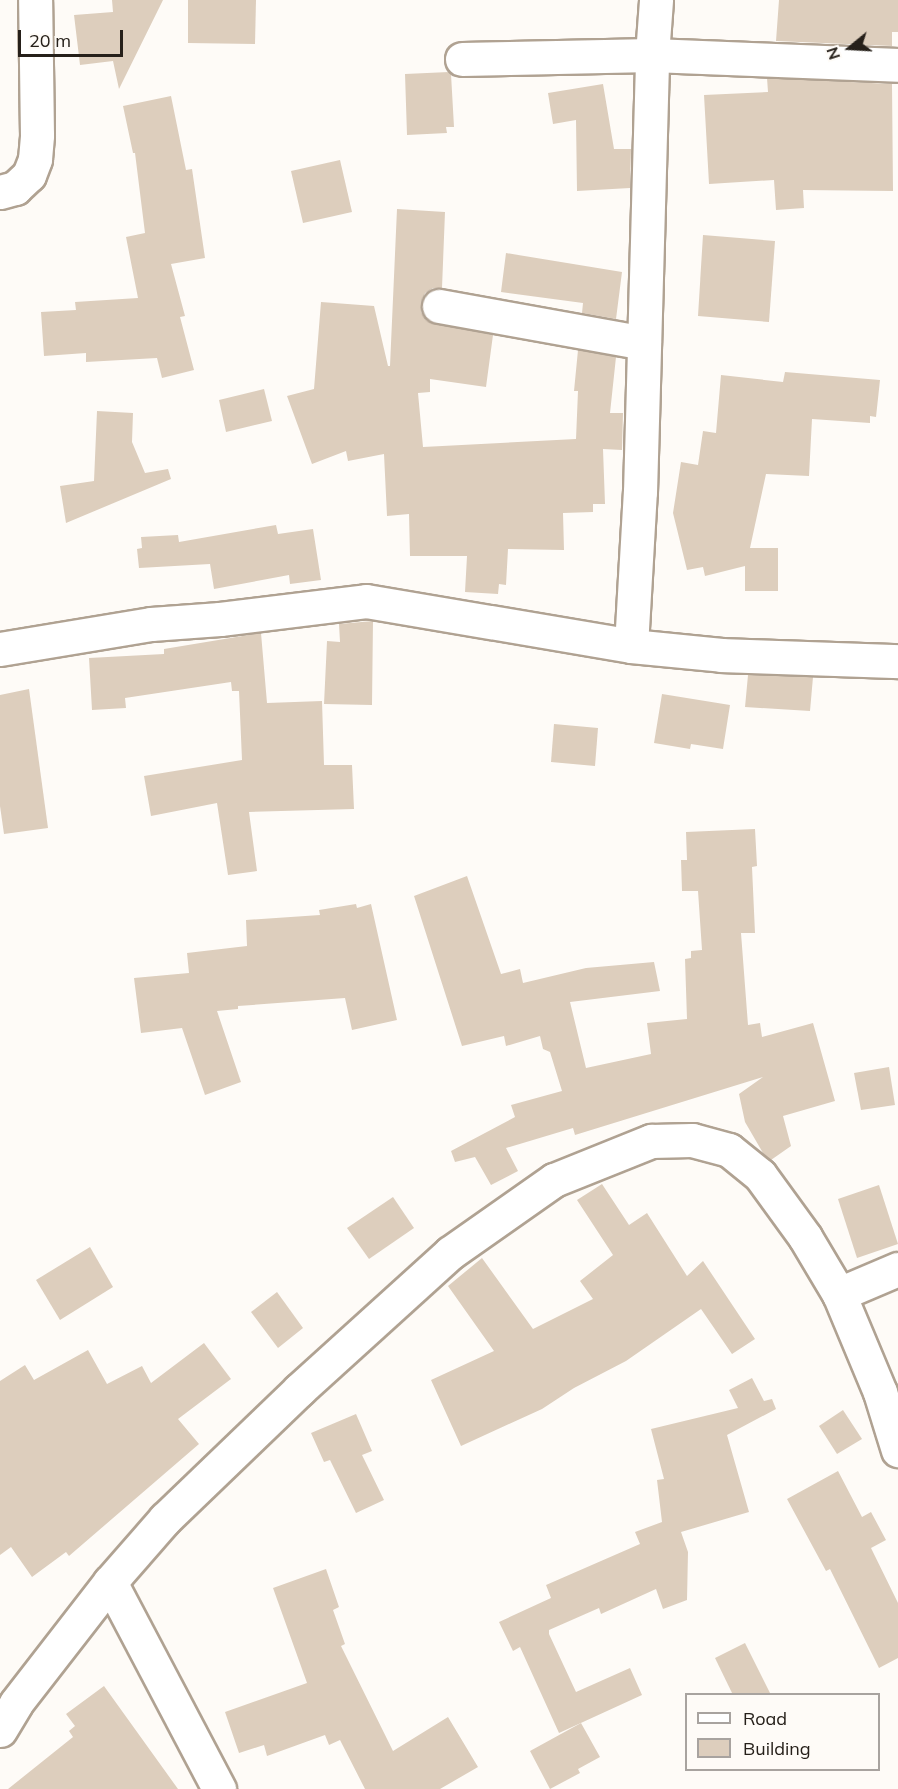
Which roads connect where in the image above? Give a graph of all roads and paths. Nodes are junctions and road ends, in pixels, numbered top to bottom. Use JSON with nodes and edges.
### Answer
{"nodes":[{"id":1,"x":35,"y":0,"type":"edge"},
{"id":2,"x":656,"y":0,"type":"edge"},
{"id":3,"x":652,"y":55,"type":"junction"},
{"id":4,"x":462,"y":59,"type":"dead end"},
{"id":5,"x":898,"y":65,"type":"edge"},
{"id":6,"x":0,"y":192,"type":"edge"},
{"id":7,"x":439,"y":306,"type":"dead end"},
{"id":8,"x":644,"y":343,"type":"junction"},
{"id":9,"x":631,"y":646,"type":"junction"},
{"id":10,"x":0,"y":649,"type":"edge"},
{"id":11,"x":898,"y":661,"type":"edge"},
{"id":12,"x":898,"y":1269,"type":"edge"},
{"id":13,"x":839,"y":1294,"type":"junction"},
{"id":14,"x":898,"y":1450,"type":"edge"},
{"id":15,"x":110,"y":1582,"type":"junction"},
{"id":16,"x":0,"y":1730,"type":"edge"},
{"id":17,"x":219,"y":1789,"type":"edge"}],
"edges":[{"from":1,"to":6,"type":"street"},
{"from":2,"to":3,"type":"street"},
{"from":3,"to":4,"type":"street"},
{"from":3,"to":5,"type":"street"},
{"from":3,"to":8,"type":"street"},
{"from":7,"to":8,"type":"street"},
{"from":8,"to":9,"type":"street"},
{"from":9,"to":10,"type":"street"},
{"from":9,"to":11,"type":"street"},
{"from":12,"to":13,"type":"street"},
{"from":13,"to":14,"type":"street"},
{"from":13,"to":15,"type":"street"},
{"from":15,"to":16,"type":"street"},
{"from":15,"to":17,"type":"street"}]}
